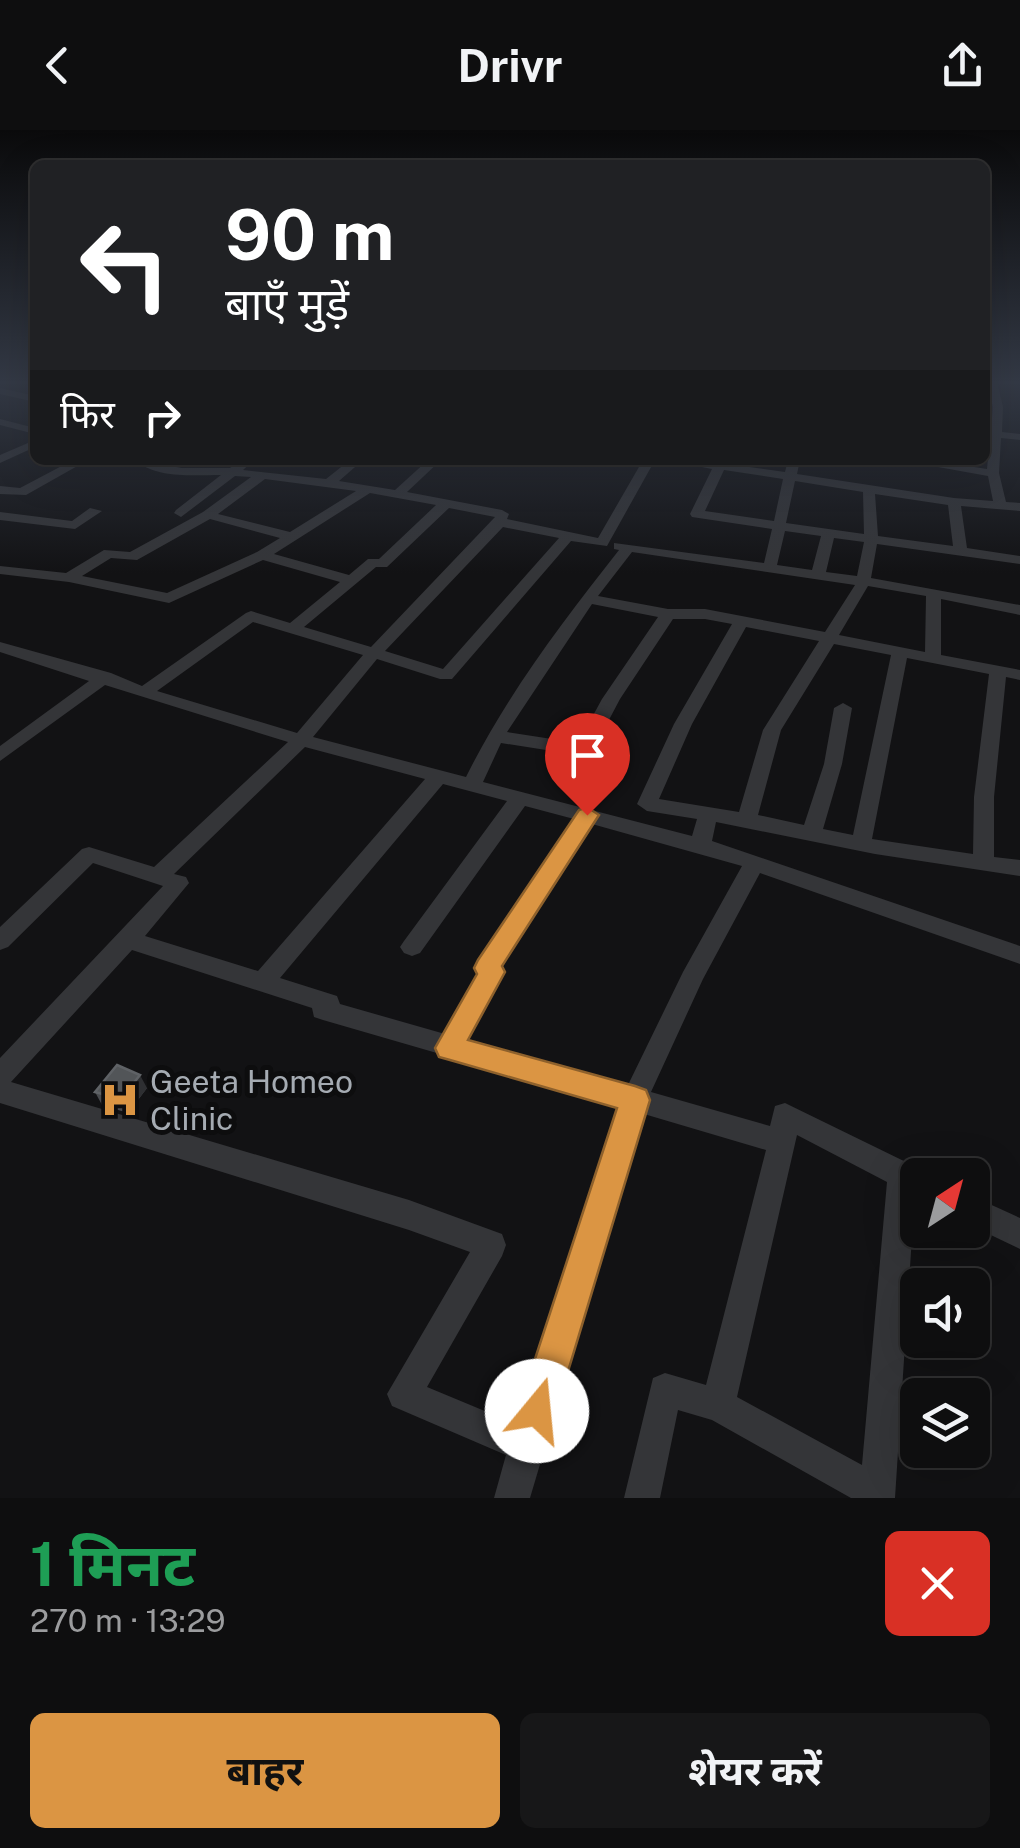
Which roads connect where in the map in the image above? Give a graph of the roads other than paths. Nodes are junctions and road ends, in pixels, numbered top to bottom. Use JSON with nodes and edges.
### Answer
{"nodes":[{"id":1,"x":30,"y":446,"type":"edge"},
{"id":2,"x":991,"y":446,"type":"edge"},
{"id":3,"x":0,"y":459,"type":"edge"},
{"id":4,"x":72,"y":465,"type":"edge"},
{"id":5,"x":154,"y":465,"type":"edge"},
{"id":6,"x":240,"y":465,"type":"edge"},
{"id":7,"x":351,"y":465,"type":"edge"},
{"id":8,"x":430,"y":465,"type":"edge"},
{"id":9,"x":647,"y":465,"type":"edge"},
{"id":10,"x":721,"y":465,"type":"edge"},
{"id":11,"x":727,"y":465,"type":"edge"},
{"id":12,"x":793,"y":465,"type":"edge"},
{"id":13,"x":938,"y":465,"type":"edge"},
{"id":14,"x":230,"y":472,"type":"junction"},
{"id":15,"x":992,"y":473,"type":"junction"},
{"id":16,"x":790,"y":475,"type":"junction"},
{"id":17,"x":261,"y":476,"type":"junction"},
{"id":18,"x":327,"y":484,"type":"junction"},
{"id":19,"x":368,"y":489,"type":"junction"},
{"id":20,"x":869,"y":489,"type":"junction"},
{"id":21,"x":0,"y":490,"type":"edge"},
{"id":22,"x":398,"y":494,"type":"junction"},
{"id":23,"x":954,"y":502,"type":"junction"},
{"id":24,"x":446,"y":504,"type":"junction"},
{"id":25,"x":1000,"y":505,"type":"junction"},
{"id":26,"x":1020,"y":507,"type":"edge"},
{"id":27,"x":95,"y":511,"type":"dead end"},
{"id":28,"x":181,"y":513,"type":"dead end"},
{"id":29,"x":0,"y":516,"type":"edge"},
{"id":30,"x":208,"y":516,"type":"junction"},
{"id":31,"x":500,"y":522,"type":"junction"},
{"id":32,"x":780,"y":524,"type":"junction"},
{"id":33,"x":828,"y":533,"type":"junction"},
{"id":34,"x":568,"y":536,"type":"junction"},
{"id":35,"x":293,"y":537,"type":"junction"},
{"id":36,"x":871,"y":540,"type":"junction"},
{"id":37,"x":602,"y":543,"type":"junction"},
{"id":38,"x":628,"y":548,"type":"junction"},
{"id":39,"x":961,"y":552,"type":"junction"},
{"id":40,"x":262,"y":555,"type":"junction"},
{"id":41,"x":1020,"y":560,"type":"edge"},
{"id":42,"x":1,"y":569,"type":"edge"},
{"id":43,"x":769,"y":570,"type":"junction"},
{"id":44,"x":818,"y":576,"type":"junction"},
{"id":45,"x":68,"y":578,"type":"junction"},
{"id":46,"x":352,"y":580,"type":"junction"},
{"id":47,"x":864,"y":582,"type":"junction"},
{"id":48,"x":934,"y":593,"type":"junction"},
{"id":49,"x":588,"y":600,"type":"junction"},
{"id":50,"x":1020,"y":610,"type":"edge"},
{"id":51,"x":668,"y":614,"type":"junction"},
{"id":52,"x":741,"y":621,"type":"junction"},
{"id":53,"x":292,"y":629,"type":"junction"},
{"id":54,"x":830,"y":639,"type":"junction"},
{"id":55,"x":0,"y":647,"type":"edge"},
{"id":56,"x":900,"y":652,"type":"junction"},
{"id":57,"x":373,"y":655,"type":"junction"},
{"id":58,"x":934,"y":658,"type":"junction"},
{"id":59,"x":998,"y":670,"type":"junction"},
{"id":60,"x":1020,"y":675,"type":"edge"},
{"id":61,"x":105,"y":676,"type":"junction"},
{"id":62,"x":146,"y":690,"type":"junction"},
{"id":63,"x":843,"y":708,"type":"dead end"},
{"id":64,"x":495,"y":736,"type":"junction"},
{"id":65,"x":302,"y":740,"type":"junction"},
{"id":66,"x":0,"y":755,"type":"edge"},
{"id":67,"x":438,"y":776,"type":"junction"},
{"id":68,"x":471,"y":786,"type":"junction"},
{"id":69,"x":520,"y":798,"type":"junction"},
{"id":70,"x":708,"y":814,"type":"junction"},
{"id":71,"x":587,"y":815,"type":"junction"},
{"id":72,"x":747,"y":820,"type":"junction"},
{"id":73,"x":810,"y":834,"type":"junction"},
{"id":74,"x":861,"y":844,"type":"junction"},
{"id":75,"x":700,"y":846,"type":"junction"},
{"id":76,"x":755,"y":863,"type":"junction"},
{"id":77,"x":983,"y":863,"type":"junction"},
{"id":78,"x":1020,"y":868,"type":"edge"},
{"id":79,"x":158,"y":876,"type":"junction"},
{"id":80,"x":128,"y":940,"type":"junction"},
{"id":81,"x":0,"y":941,"type":"edge"},
{"id":82,"x":412,"y":947,"type":"dead end"},
{"id":83,"x":1020,"y":955,"type":"edge"},
{"id":84,"x":264,"y":981,"type":"junction"},
{"id":85,"x":450,"y":1048,"type":"junction"},
{"id":86,"x":0,"y":1076,"type":"edge"},
{"id":87,"x":0,"y":1091,"type":"edge"},
{"id":88,"x":635,"y":1100,"type":"junction"},
{"id":89,"x":782,"y":1142,"type":"junction"},
{"id":90,"x":900,"y":1173,"type":"edge"},
{"id":91,"x":990,"y":1219,"type":"edge"},
{"id":92,"x":1020,"y":1234,"type":"edge"},
{"id":93,"x":903,"y":1248,"type":"edge"},
{"id":94,"x":718,"y":1406,"type":"junction"},
{"id":95,"x":526,"y":1446,"type":"junction"},
{"id":96,"x":877,"y":1496,"type":"edge"},
{"id":97,"x":512,"y":1498,"type":"edge"},
{"id":98,"x":642,"y":1498,"type":"edge"}],
"edges":[{"from":1,"to":3,"type":"street"},
{"from":2,"to":15,"type":"street"},
{"from":4,"to":21,"type":"street"},
{"from":5,"to":14,"type":"street"},
{"from":6,"to":14,"type":"street"},
{"from":7,"to":18,"type":"street"},
{"from":8,"to":22,"type":"street"},
{"from":9,"to":37,"type":"street"},
{"from":10,"to":32,"type":"street"},
{"from":11,"to":16,"type":"street"},
{"from":12,"to":16,"type":"street"},
{"from":13,"to":15,"type":"street"},
{"from":14,"to":17,"type":"street"},
{"from":14,"to":28,"type":"street"},
{"from":15,"to":25,"type":"street"},
{"from":16,"to":20,"type":"street"},
{"from":16,"to":32,"type":"street"},
{"from":17,"to":18,"type":"street"},
{"from":17,"to":30,"type":"street"},
{"from":18,"to":19,"type":"street"},
{"from":19,"to":22,"type":"street"},
{"from":19,"to":35,"type":"street"},
{"from":20,"to":23,"type":"street"},
{"from":20,"to":36,"type":"street"},
{"from":22,"to":24,"type":"street"},
{"from":23,"to":25,"type":"street"},
{"from":23,"to":39,"type":"street"},
{"from":24,"to":31,"type":"street"},
{"from":24,"to":46,"type":"street"},
{"from":25,"to":26,"type":"street"},
{"from":27,"to":29,"type":"street"},
{"from":30,"to":35,"type":"street"},
{"from":30,"to":45,"type":"street"},
{"from":31,"to":34,"type":"street"},
{"from":31,"to":57,"type":"street"},
{"from":32,"to":33,"type":"street"},
{"from":32,"to":43,"type":"street"},
{"from":33,"to":36,"type":"street"},
{"from":33,"to":44,"type":"street"},
{"from":34,"to":37,"type":"street"},
{"from":34,"to":57,"type":"street"},
{"from":35,"to":40,"type":"street"},
{"from":36,"to":39,"type":"street"},
{"from":36,"to":47,"type":"street"},
{"from":37,"to":38,"type":"street"},
{"from":38,"to":43,"type":"street"},
{"from":38,"to":49,"type":"street"},
{"from":39,"to":41,"type":"street"},
{"from":40,"to":45,"type":"street"},
{"from":40,"to":46,"type":"street"},
{"from":42,"to":45,"type":"street"},
{"from":43,"to":44,"type":"street"},
{"from":44,"to":47,"type":"street"},
{"from":46,"to":53,"type":"street"},
{"from":47,"to":48,"type":"street"},
{"from":47,"to":54,"type":"street"},
{"from":48,"to":50,"type":"street"},
{"from":48,"to":58,"type":"street"},
{"from":49,"to":51,"type":"street"},
{"from":49,"to":64,"type":"street"},
{"from":51,"to":52,"type":"street"},
{"from":51,"to":64,"type":"street"},
{"from":52,"to":54,"type":"street"},
{"from":52,"to":70,"type":"street"},
{"from":53,"to":57,"type":"street"},
{"from":53,"to":62,"type":"street"},
{"from":54,"to":56,"type":"street"},
{"from":54,"to":72,"type":"street"},
{"from":55,"to":61,"type":"street"},
{"from":56,"to":58,"type":"street"},
{"from":56,"to":74,"type":"street"},
{"from":57,"to":65,"type":"street"},
{"from":58,"to":59,"type":"street"},
{"from":59,"to":60,"type":"street"},
{"from":59,"to":77,"type":"street"},
{"from":61,"to":62,"type":"street"},
{"from":61,"to":66,"type":"street"},
{"from":62,"to":65,"type":"street"},
{"from":63,"to":73,"type":"street"},
{"from":64,"to":68,"type":"street"},
{"from":65,"to":67,"type":"street"},
{"from":65,"to":79,"type":"street"},
{"from":67,"to":68,"type":"street"},
{"from":67,"to":84,"type":"street"},
{"from":68,"to":69,"type":"street"},
{"from":69,"to":71,"type":"street"},
{"from":69,"to":82,"type":"street"},
{"from":70,"to":72,"type":"street"},
{"from":70,"to":75,"type":"street"},
{"from":71,"to":75,"type":"street"},
{"from":71,"to":85,"type":"street"},
{"from":72,"to":73,"type":"street"},
{"from":73,"to":74,"type":"street"},
{"from":74,"to":77,"type":"street"},
{"from":75,"to":76,"type":"street"},
{"from":76,"to":83,"type":"street"},
{"from":76,"to":88,"type":"street"},
{"from":77,"to":78,"type":"street"},
{"from":79,"to":80,"type":"street"},
{"from":79,"to":81,"type":"street"},
{"from":80,"to":84,"type":"street"},
{"from":80,"to":86,"type":"street"},
{"from":84,"to":85,"type":"street"},
{"from":85,"to":88,"type":"street"},
{"from":87,"to":95,"type":"street"},
{"from":88,"to":89,"type":"street"},
{"from":88,"to":95,"type":"street"},
{"from":89,"to":90,"type":"street"},
{"from":89,"to":94,"type":"street"},
{"from":91,"to":92,"type":"street"},
{"from":93,"to":96,"type":"street"},
{"from":94,"to":96,"type":"street"},
{"from":94,"to":98,"type":"street"},
{"from":95,"to":97,"type":"street"}]}
